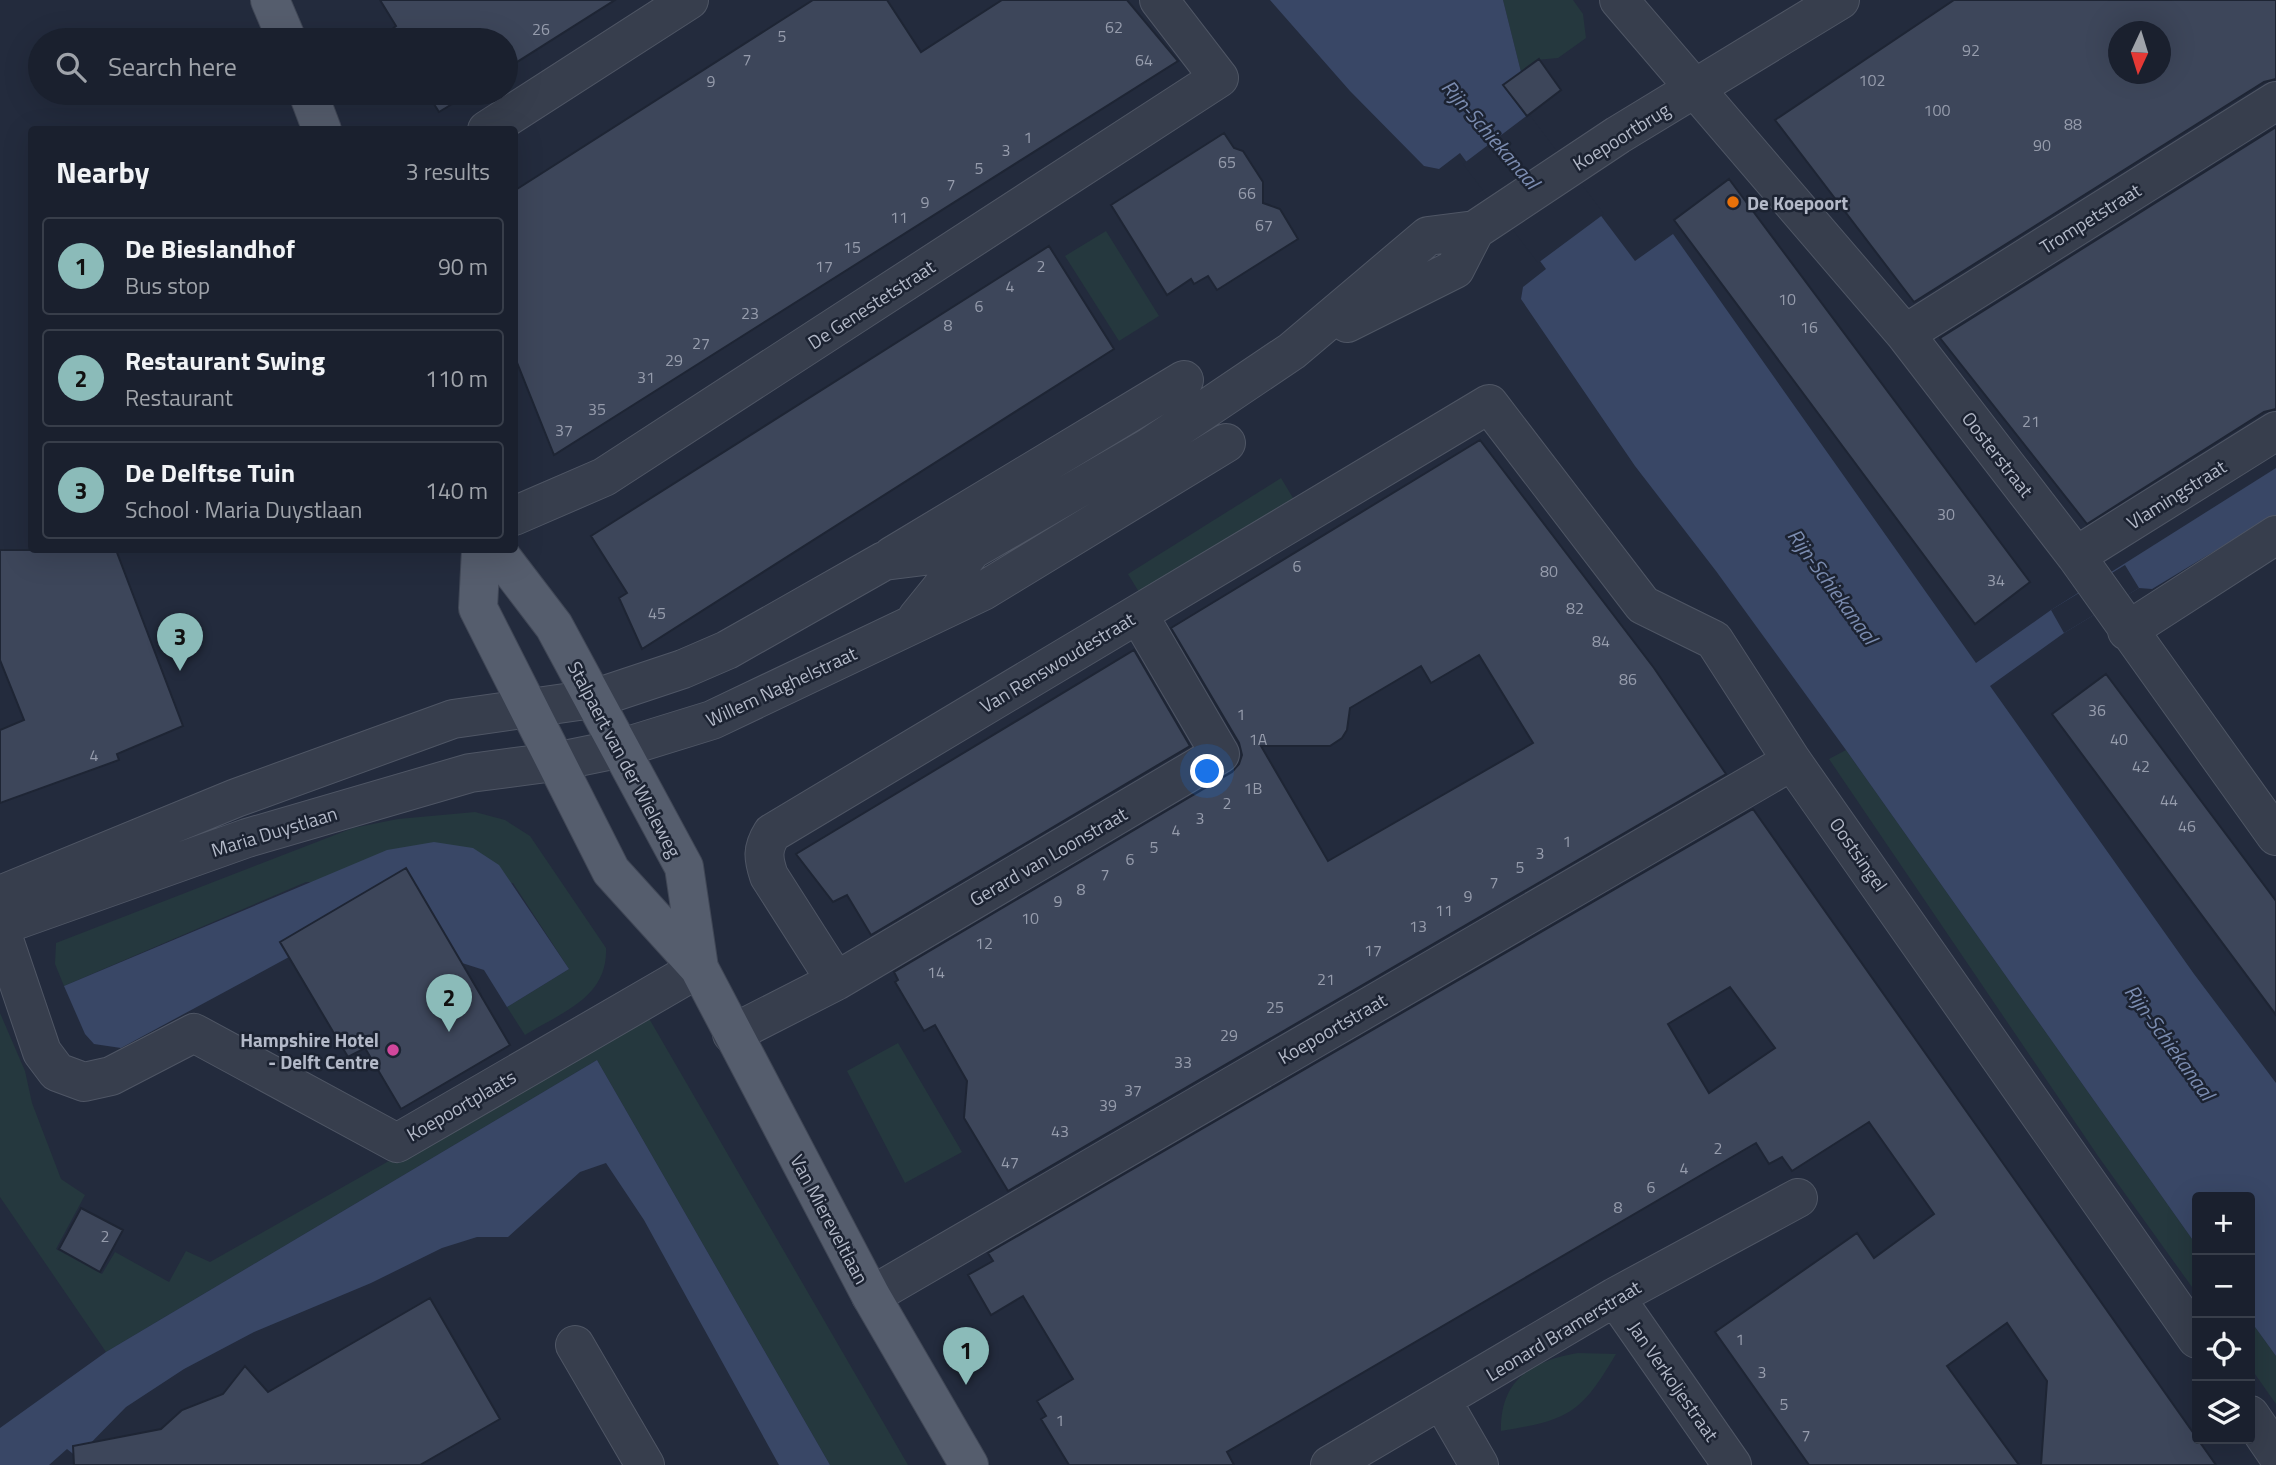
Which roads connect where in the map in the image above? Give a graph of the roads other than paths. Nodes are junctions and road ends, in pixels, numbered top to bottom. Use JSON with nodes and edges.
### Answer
{"nodes":[{"id":1,"x":271,"y":0,"type":"edge"},
{"id":2,"x":689,"y":0,"type":"edge"},
{"id":3,"x":1159,"y":0,"type":"edge"},
{"id":4,"x":1619,"y":0,"type":"edge"},
{"id":5,"x":1840,"y":0,"type":"edge"},
{"id":6,"x":282,"y":28,"type":"edge"},
{"id":7,"x":1697,"y":89,"type":"junction"},
{"id":8,"x":2276,"y":101,"type":"edge"},
{"id":9,"x":313,"y":105,"type":"edge"},
{"id":10,"x":321,"y":126,"type":"edge"},
{"id":11,"x":493,"y":126,"type":"edge"},
{"id":12,"x":1488,"y":222,"type":"joint"},
{"id":13,"x":1905,"y":334,"type":"junction"},
{"id":14,"x":1184,"y":380,"type":"dead end"},
{"id":15,"x":1489,"y":404,"type":"joint"},
{"id":16,"x":2276,"y":431,"type":"edge"},
{"id":17,"x":1226,"y":443,"type":"dead end"},
{"id":18,"x":518,"y":514,"type":"edge"},
{"id":19,"x":2276,"y":535,"type":"edge"},
{"id":20,"x":972,"y":550,"type":"junction"},
{"id":21,"x":481,"y":553,"type":"edge"},
{"id":22,"x":498,"y":553,"type":"edge"},
{"id":23,"x":884,"y":561,"type":"junction"},
{"id":24,"x":2102,"y":595,"type":"junction"},
{"id":25,"x":1138,"y":614,"type":"junction"},
{"id":26,"x":914,"y":623,"type":"junction"},
{"id":27,"x":593,"y":699,"type":"junction"},
{"id":28,"x":527,"y":709,"type":"junction"},
{"id":29,"x":618,"y":749,"type":"junction"},
{"id":30,"x":1793,"y":761,"type":"junction"},
{"id":31,"x":554,"y":762,"type":"junction"},
{"id":32,"x":2276,"y":836,"type":"edge"},
{"id":33,"x":0,"y":895,"type":"edge"},
{"id":34,"x":0,"y":927,"type":"edge"},
{"id":35,"x":699,"y":968,"type":"junction"},
{"id":36,"x":836,"y":981,"type":"junction"},
{"id":37,"x":732,"y":1034,"type":"junction"},
{"id":38,"x":1798,"y":1198,"type":"dead end"},
{"id":39,"x":871,"y":1296,"type":"junction"},
{"id":40,"x":1615,"y":1297,"type":"junction"},
{"id":41,"x":2192,"y":1332,"type":"edge"},
{"id":42,"x":575,"y":1345,"type":"dead end"},
{"id":43,"x":1442,"y":1401,"type":"junction"},
{"id":44,"x":2255,"y":1422,"type":"edge"},
{"id":45,"x":2276,"y":1453,"type":"edge"},
{"id":46,"x":645,"y":1465,"type":"edge"},
{"id":47,"x":969,"y":1465,"type":"edge"},
{"id":48,"x":1329,"y":1465,"type":"edge"},
{"id":49,"x":1479,"y":1465,"type":"edge"},
{"id":50,"x":1732,"y":1465,"type":"edge"}],
"edges":[{"from":1,"to":6,"type":"main road"},
{"from":2,"to":11,"type":"street"},
{"from":3,"to":18,"type":"street","name":"De Genestetstraat"},
{"from":4,"to":7,"type":"street","name":"Oosterstraat"},
{"from":5,"to":7,"type":"street","name":"Koepoortbrug"},
{"from":7,"to":12,"type":"street","name":"Koepoortbrug"},
{"from":7,"to":13,"type":"street","name":"Oosterstraat"},
{"from":8,"to":13,"type":"street","name":"Trompetstraat"},
{"from":9,"to":10,"type":"main road"},
{"from":12,"to":20,"type":"street","name":"Willem Naghelstraat"},
{"from":13,"to":24,"type":"street","name":"Oosterstraat"},
{"from":14,"to":23,"type":"street"},
{"from":15,"to":25,"type":"street","name":"Van Renswoudestraat"},
{"from":15,"to":30,"type":"street","name":"Oostsingel"},
{"from":16,"to":24,"type":"street","name":"Vlamingstraat"},
{"from":17,"to":26,"type":"street"},
{"from":19,"to":24,"type":"street"},
{"from":20,"to":23,"type":"street","name":"Willem Naghelstraat"},
{"from":20,"to":26,"type":"street","name":"Willem Naghelstraat"},
{"from":21,"to":28,"type":"main road"},
{"from":22,"to":27,"type":"main road","name":"Stalpaert van der Wieleweg"},
{"from":23,"to":27,"type":"street","name":"Willem Naghelstraat"},
{"from":24,"to":32,"type":"street","name":"Oosterstraat"},
{"from":25,"to":36,"type":"street","name":"Van Renswoudestraat"},
{"from":25,"to":36,"type":"street","name":"Gerard van Loonstraat"},
{"from":26,"to":29,"type":"street","name":"Willem Naghelstraat"},
{"from":27,"to":28,"type":"street","name":"Willem Naghelstraat"},
{"from":27,"to":29,"type":"main road","name":"Stalpaert van der Wieleweg"},
{"from":28,"to":31,"type":"main road"},
{"from":28,"to":33,"type":"street","name":"Maria Duystlaan"},
{"from":29,"to":31,"type":"street","name":"Willem Naghelstraat"},
{"from":29,"to":35,"type":"main road","name":"Stalpaert van der Wieleweg"},
{"from":30,"to":39,"type":"street","name":"Koepoortstraat"},
{"from":30,"to":41,"type":"street","name":"Oostsingel"},
{"from":31,"to":34,"type":"street","name":"Maria Duystlaan"},
{"from":31,"to":35,"type":"main road"},
{"from":34,"to":35,"type":"street","name":"Koepoortplaats"},
{"from":35,"to":37,"type":"main road","name":"Van Miereveltlaan"},
{"from":36,"to":37,"type":"street","name":"Gerard van Loonstraat"},
{"from":37,"to":39,"type":"main road","name":"Van Miereveltlaan"},
{"from":38,"to":40,"type":"street","name":"Leonard Bramerstraat"},
{"from":39,"to":47,"type":"main road","name":"Van Miereveltlaan"},
{"from":40,"to":43,"type":"street","name":"Leonard Bramerstraat"},
{"from":40,"to":50,"type":"street","name":"Jan Verkoljestraat"},
{"from":42,"to":46,"type":"street"},
{"from":43,"to":48,"type":"street","name":"Leonard Bramerstraat"},
{"from":43,"to":49,"type":"street"},
{"from":44,"to":45,"type":"street"}]}
